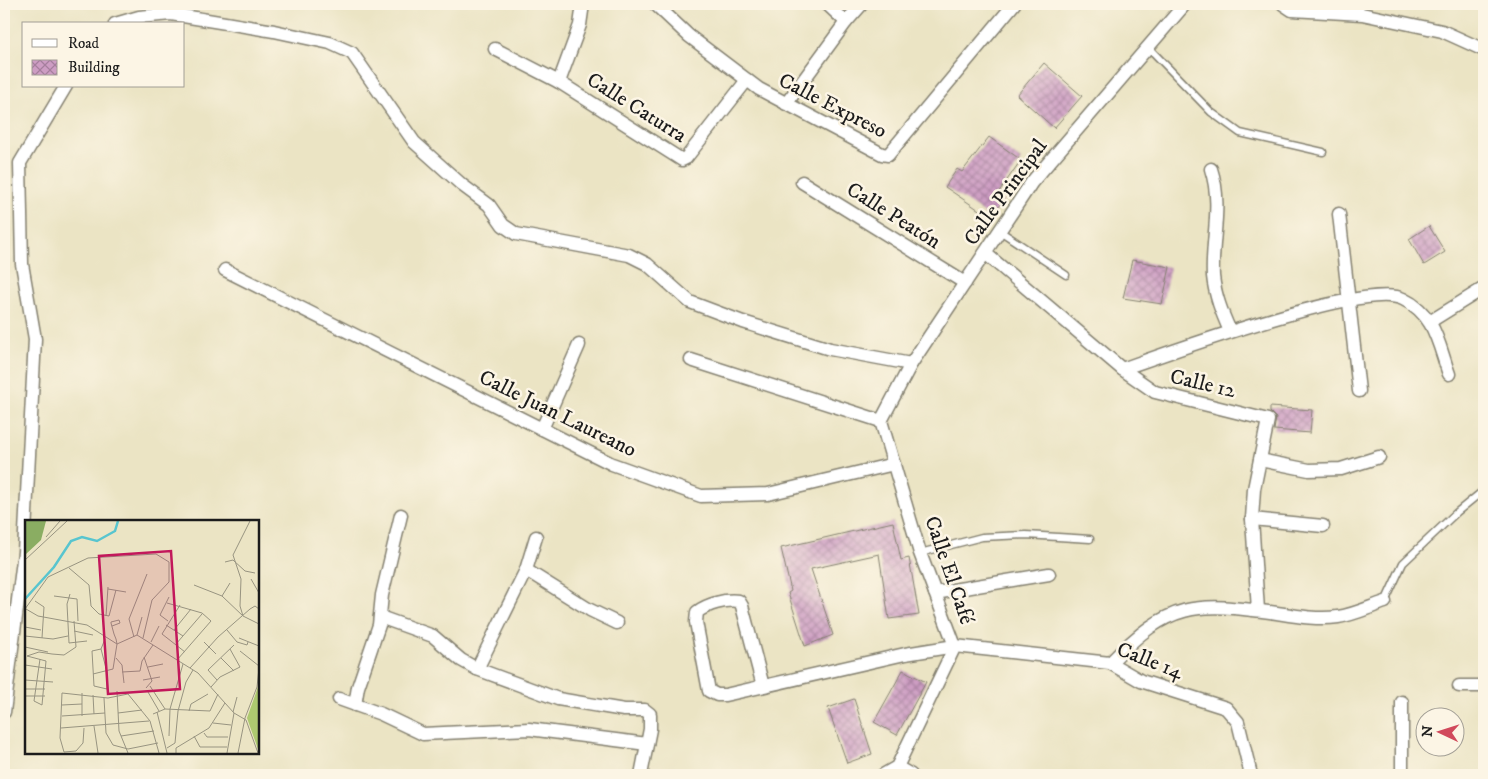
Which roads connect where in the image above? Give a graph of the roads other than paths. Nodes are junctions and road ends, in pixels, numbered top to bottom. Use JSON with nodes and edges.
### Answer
{"nodes":[{"id":1,"x":582,"y":4,"type":"edge"},
{"id":2,"x":656,"y":4,"type":"edge"},
{"id":3,"x":827,"y":4,"type":"edge"},
{"id":4,"x":862,"y":4,"type":"edge"},
{"id":5,"x":1283,"y":4,"type":"edge"},
{"id":6,"x":1179,"y":6,"type":"edge"},
{"id":7,"x":1005,"y":7,"type":"edge"},
{"id":8,"x":122,"y":22,"type":"edge"},
{"id":9,"x":846,"y":22,"type":"junction"},
{"id":10,"x":1148,"y":47,"type":"junction"},
{"id":11,"x":495,"y":49,"type":"dead end"},
{"id":12,"x":1484,"y":50,"type":"edge"},
{"id":13,"x":747,"y":80,"type":"junction"},
{"id":14,"x":559,"y":82,"type":"junction"},
{"id":15,"x":65,"y":88,"type":"edge"},
{"id":16,"x":786,"y":104,"type":"junction"},
{"id":17,"x":1323,"y":152,"type":"dead end"},
{"id":18,"x":1211,"y":169,"type":"dead end"},
{"id":19,"x":802,"y":182,"type":"dead end"},
{"id":20,"x":1339,"y":214,"type":"dead end"},
{"id":21,"x":1000,"y":231,"type":"junction"},
{"id":22,"x":985,"y":253,"type":"junction"},
{"id":23,"x":226,"y":270,"type":"dead end"},
{"id":24,"x":1066,"y":275,"type":"dead end"},
{"id":25,"x":965,"y":283,"type":"junction"},
{"id":26,"x":1484,"y":288,"type":"edge"},
{"id":27,"x":1350,"y":300,"type":"junction"},
{"id":28,"x":1431,"y":321,"type":"junction"},
{"id":29,"x":1230,"y":331,"type":"junction"},
{"id":30,"x":579,"y":345,"type":"dead end"},
{"id":31,"x":691,"y":360,"type":"dead end"},
{"id":32,"x":911,"y":364,"type":"junction"},
{"id":33,"x":1122,"y":369,"type":"junction"},
{"id":34,"x":1448,"y":374,"type":"dead end"},
{"id":35,"x":1359,"y":391,"type":"dead end"},
{"id":36,"x":881,"y":421,"type":"junction"},
{"id":37,"x":542,"y":429,"type":"junction"},
{"id":38,"x":1378,"y":457,"type":"dead end"},
{"id":39,"x":1260,"y":460,"type":"junction"},
{"id":40,"x":894,"y":464,"type":"junction"},
{"id":41,"x":1484,"y":490,"type":"edge"},
{"id":42,"x":401,"y":516,"type":"dead end"},
{"id":43,"x":1252,"y":519,"type":"junction"},
{"id":44,"x":26,"y":520,"type":"edge"},
{"id":45,"x":1323,"y":526,"type":"dead end"},
{"id":46,"x":25,"y":533,"type":"edge"},
{"id":47,"x":536,"y":537,"type":"dead end"},
{"id":48,"x":1090,"y":539,"type":"dead end"},
{"id":49,"x":920,"y":553,"type":"junction"},
{"id":50,"x":526,"y":570,"type":"junction"},
{"id":51,"x":1049,"y":574,"type":"dead end"},
{"id":52,"x":935,"y":593,"type":"junction"},
{"id":53,"x":1385,"y":602,"type":"joint"},
{"id":54,"x":1258,"y":610,"type":"junction"},
{"id":55,"x":380,"y":616,"type":"junction"},
{"id":56,"x":617,"y":623,"type":"dead end"},
{"id":57,"x":955,"y":646,"type":"junction"},
{"id":58,"x":1110,"y":663,"type":"junction"},
{"id":59,"x":477,"y":668,"type":"junction"},
{"id":60,"x":763,"y":686,"type":"junction"},
{"id":61,"x":1459,"y":686,"type":"dead end"},
{"id":62,"x":1484,"y":686,"type":"edge"},
{"id":63,"x":339,"y":699,"type":"dead end"},
{"id":64,"x":1402,"y":702,"type":"dead end"},
{"id":65,"x":356,"y":705,"type":"junction"},
{"id":66,"x":4,"y":712,"type":"edge"},
{"id":67,"x":647,"y":744,"type":"junction"},
{"id":68,"x":897,"y":768,"type":"junction"},
{"id":69,"x":641,"y":775,"type":"edge"},
{"id":70,"x":883,"y":775,"type":"edge"},
{"id":71,"x":911,"y":775,"type":"edge"},
{"id":72,"x":1251,"y":775,"type":"edge"},
{"id":73,"x":1402,"y":775,"type":"edge"}],
"edges":[{"from":1,"to":14,"type":"street"},
{"from":2,"to":13,"type":"street","name":"Calle Expreso"},
{"from":3,"to":9,"type":"street"},
{"from":4,"to":9,"type":"street"},
{"from":5,"to":12,"type":"street"},
{"from":6,"to":10,"type":"street","name":"Calle Principal"},
{"from":7,"to":16,"type":"street","name":"Calle Expreso"},
{"from":8,"to":32,"type":"street"},
{"from":9,"to":16,"type":"street"},
{"from":10,"to":17,"type":"lane"},
{"from":10,"to":21,"type":"street","name":"Calle Principal"},
{"from":11,"to":14,"type":"street"},
{"from":13,"to":14,"type":"street","name":"Calle Caturra"},
{"from":13,"to":16,"type":"street","name":"Calle Expreso"},
{"from":15,"to":44,"type":"street"},
{"from":18,"to":29,"type":"street"},
{"from":19,"to":25,"type":"street","name":"Calle Peatón"},
{"from":20,"to":27,"type":"street"},
{"from":21,"to":22,"type":"street","name":"Calle Principal"},
{"from":21,"to":24,"type":"lane"},
{"from":22,"to":25,"type":"street","name":"Calle Principal"},
{"from":22,"to":33,"type":"street","name":"Calle 12"},
{"from":23,"to":37,"type":"street","name":"Calle Juan Laureano"},
{"from":25,"to":32,"type":"street","name":"Calle Principal"},
{"from":26,"to":28,"type":"street"},
{"from":27,"to":28,"type":"street"},
{"from":27,"to":29,"type":"street"},
{"from":27,"to":35,"type":"street"},
{"from":28,"to":34,"type":"street"},
{"from":29,"to":33,"type":"street"},
{"from":30,"to":37,"type":"street"},
{"from":31,"to":36,"type":"street"},
{"from":32,"to":36,"type":"street","name":"Calle Principal"},
{"from":33,"to":39,"type":"street","name":"Calle 12"},
{"from":36,"to":40,"type":"street","name":"Calle El Café"},
{"from":37,"to":40,"type":"street","name":"Calle Juan Laureano"},
{"from":38,"to":39,"type":"street"},
{"from":39,"to":43,"type":"street","name":"Calle 12"},
{"from":40,"to":49,"type":"street","name":"Calle El Café"},
{"from":41,"to":53,"type":"lane"},
{"from":42,"to":55,"type":"street"},
{"from":43,"to":45,"type":"street"},
{"from":43,"to":54,"type":"street","name":"Calle 12"},
{"from":46,"to":66,"type":"street"},
{"from":47,"to":50,"type":"street"},
{"from":48,"to":49,"type":"lane"},
{"from":49,"to":52,"type":"street","name":"Calle El Café"},
{"from":50,"to":56,"type":"street"},
{"from":50,"to":59,"type":"street"},
{"from":51,"to":52,"type":"street"},
{"from":52,"to":57,"type":"street","name":"Calle El Café"},
{"from":53,"to":54,"type":"street"},
{"from":54,"to":58,"type":"street"},
{"from":55,"to":59,"type":"street"},
{"from":55,"to":65,"type":"street"},
{"from":57,"to":58,"type":"street","name":"Calle 14"},
{"from":57,"to":60,"type":"street","name":"Calle 14"},
{"from":57,"to":68,"type":"street","name":"Calle El Café"},
{"from":58,"to":72,"type":"street","name":"Calle 14"},
{"from":59,"to":67,"type":"street"},
{"from":60,"to":60,"type":"street","name":"Calle 14"},
{"from":61,"to":62,"type":"street"},
{"from":63,"to":65,"type":"street"},
{"from":64,"to":73,"type":"street"},
{"from":65,"to":67,"type":"street"},
{"from":67,"to":69,"type":"street"},
{"from":68,"to":70,"type":"street"},
{"from":68,"to":71,"type":"street"}]}
